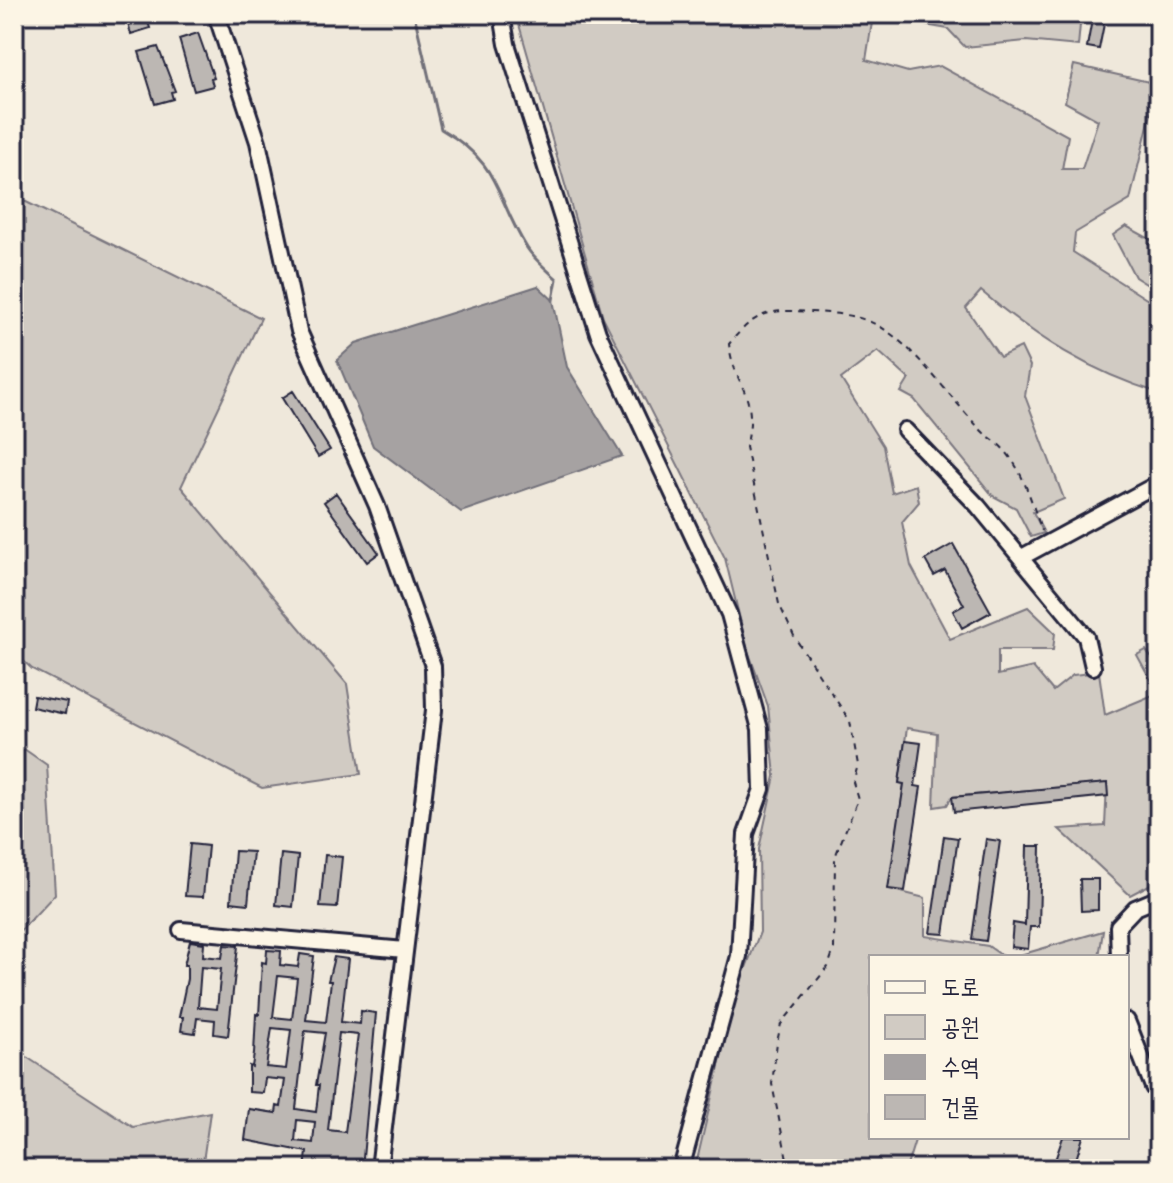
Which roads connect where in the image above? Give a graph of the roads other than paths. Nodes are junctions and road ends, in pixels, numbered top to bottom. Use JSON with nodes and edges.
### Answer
{"nodes":[{"id":1,"x":216,"y":14,"type":"edge"},
{"id":2,"x":502,"y":14,"type":"edge"},
{"id":3,"x":905,"y":430,"type":"dead end"},
{"id":4,"x":1159,"y":483,"type":"edge"},
{"id":5,"x":1022,"y":557,"type":"junction"},
{"id":6,"x":1093,"y":667,"type":"dead end"},
{"id":7,"x":1159,"y":898,"type":"edge"},
{"id":8,"x":181,"y":930,"type":"dead end"},
{"id":9,"x":405,"y":950,"type":"junction"},
{"id":10,"x":1119,"y":955,"type":"edge"},
{"id":11,"x":1129,"y":1026,"type":"edge"},
{"id":12,"x":1159,"y":1087,"type":"edge"},
{"id":13,"x":379,"y":1169,"type":"edge"},
{"id":14,"x":681,"y":1169,"type":"edge"}],
"edges":[{"from":1,"to":9,"type":"street"},
{"from":2,"to":14,"type":"street"},
{"from":3,"to":5,"type":"street"},
{"from":4,"to":5,"type":"street"},
{"from":5,"to":6,"type":"street"},
{"from":7,"to":10,"type":"street"},
{"from":8,"to":9,"type":"street"},
{"from":9,"to":13,"type":"street"},
{"from":11,"to":12,"type":"street"}]}
